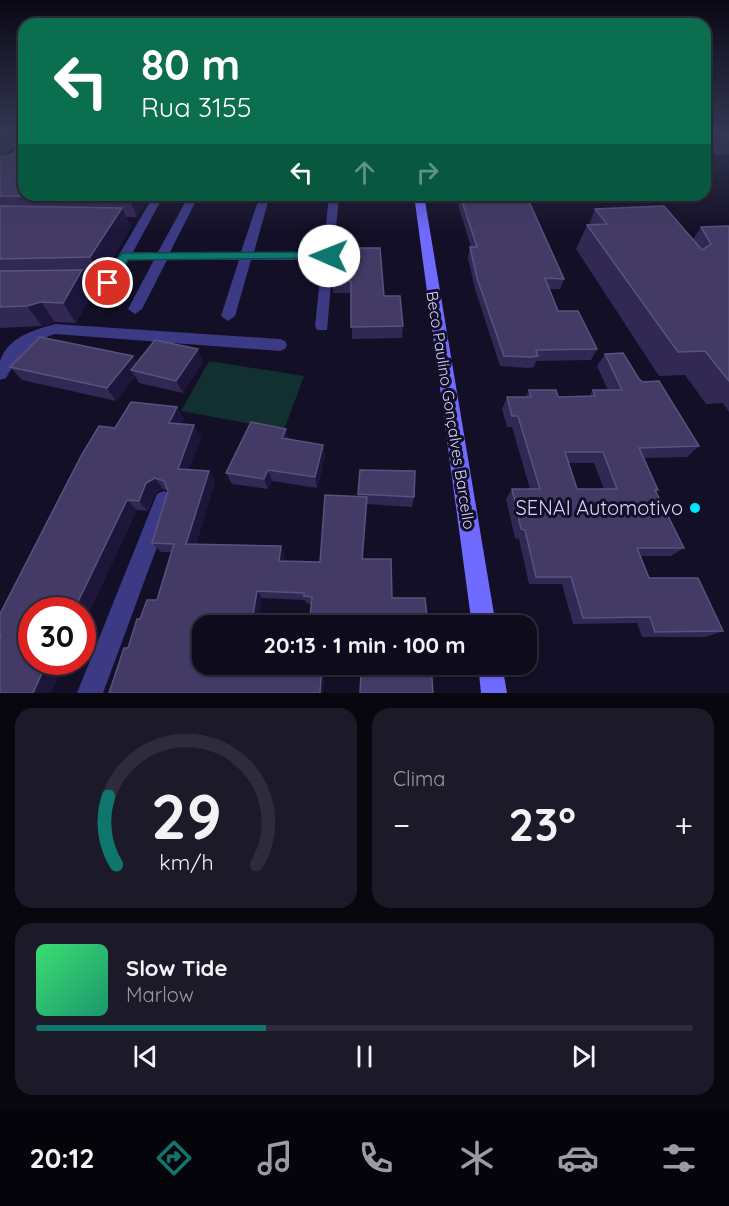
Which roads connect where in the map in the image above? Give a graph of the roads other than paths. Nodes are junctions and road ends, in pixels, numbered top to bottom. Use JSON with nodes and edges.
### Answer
{"nodes":[{"id":1,"x":154,"y":201,"type":"edge"},
{"id":2,"x":191,"y":201,"type":"edge"},
{"id":3,"x":263,"y":201,"type":"edge"},
{"id":4,"x":334,"y":201,"type":"edge"},
{"id":5,"x":420,"y":201,"type":"edge"},
{"id":6,"x":247,"y":255,"type":"junction"},
{"id":7,"x":124,"y":256,"type":"junction"},
{"id":8,"x":329,"y":256,"type":"junction"},
{"id":9,"x":163,"y":257,"type":"junction"},
{"id":10,"x":57,"y":284,"type":"edge"},
{"id":11,"x":135,"y":309,"type":"dead end"},
{"id":12,"x":228,"y":316,"type":"dead end"},
{"id":13,"x":322,"y":326,"type":"dead end"},
{"id":14,"x":280,"y":345,"type":"dead end"},
{"id":15,"x":0,"y":374,"type":"edge"},
{"id":16,"x":164,"y":501,"type":"edge"},
{"id":17,"x":482,"y":615,"type":"edge"},
{"id":18,"x":492,"y":675,"type":"edge"},
{"id":19,"x":90,"y":693,"type":"edge"},
{"id":20,"x":495,"y":693,"type":"edge"}],
"edges":[{"from":1,"to":7,"type":"street"},
{"from":2,"to":9,"type":"street"},
{"from":3,"to":6,"type":"street"},
{"from":4,"to":8,"type":"street"},
{"from":5,"to":17,"type":"main road","name":"Beco Paulino Gonçalves Barcello"},
{"from":6,"to":8,"type":"street"},
{"from":6,"to":9,"type":"street"},
{"from":6,"to":12,"type":"street"},
{"from":7,"to":9,"type":"street"},
{"from":7,"to":10,"type":"street"},
{"from":8,"to":13,"type":"street"},
{"from":9,"to":11,"type":"street"},
{"from":14,"to":15,"type":"street"},
{"from":16,"to":19,"type":"street"},
{"from":18,"to":20,"type":"main road"}]}
